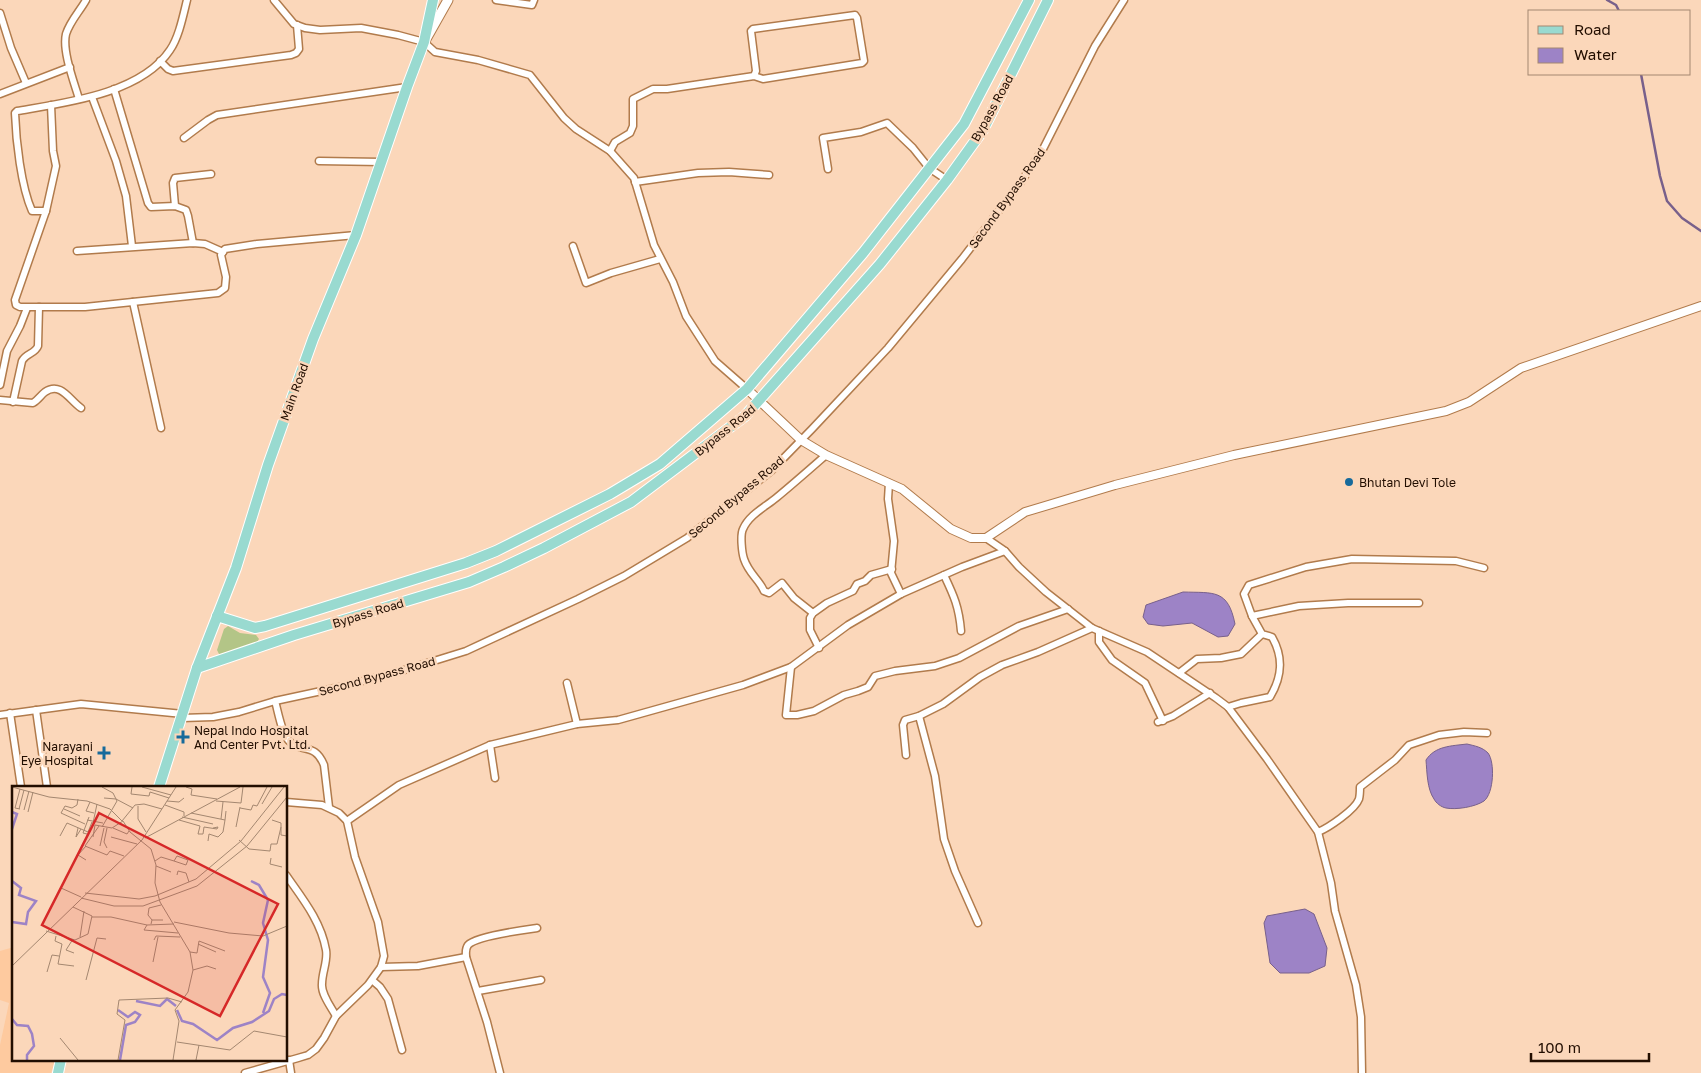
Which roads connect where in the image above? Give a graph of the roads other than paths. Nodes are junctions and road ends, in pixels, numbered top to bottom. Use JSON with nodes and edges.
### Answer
{"nodes":[{"id":1,"x":87,"y":0,"type":"edge"},
{"id":2,"x":187,"y":0,"type":"edge"},
{"id":3,"x":274,"y":0,"type":"edge"},
{"id":4,"x":433,"y":0,"type":"edge"},
{"id":5,"x":448,"y":0,"type":"edge"},
{"id":6,"x":496,"y":0,"type":"edge"},
{"id":7,"x":534,"y":0,"type":"edge"},
{"id":8,"x":1029,"y":0,"type":"edge"},
{"id":9,"x":1048,"y":0,"type":"edge"},
{"id":10,"x":1124,"y":0,"type":"edge"},
{"id":11,"x":0,"y":13,"type":"edge"},
{"id":12,"x":297,"y":25,"type":"junction"},
{"id":13,"x":424,"y":42,"type":"junction"},
{"id":14,"x":160,"y":61,"type":"junction"},
{"id":15,"x":70,"y":67,"type":"junction"},
{"id":16,"x":754,"y":76,"type":"junction"},
{"id":17,"x":26,"y":83,"type":"junction"},
{"id":18,"x":407,"y":87,"type":"junction"},
{"id":19,"x":114,"y":90,"type":"junction"},
{"id":20,"x":0,"y":94,"type":"edge"},
{"id":21,"x":92,"y":97,"type":"junction"},
{"id":22,"x":79,"y":99,"type":"junction"},
{"id":23,"x":51,"y":105,"type":"junction"},
{"id":24,"x":184,"y":138,"type":"dead end"},
{"id":25,"x":610,"y":152,"type":"junction"},
{"id":26,"x":319,"y":161,"type":"dead end"},
{"id":27,"x":382,"y":162,"type":"junction"},
{"id":28,"x":929,"y":168,"type":"junction"},
{"id":29,"x":828,"y":169,"type":"dead end"},
{"id":30,"x":211,"y":174,"type":"dead end"},
{"id":31,"x":770,"y":175,"type":"dead end"},
{"id":32,"x":947,"y":180,"type":"junction"},
{"id":33,"x":635,"y":182,"type":"junction"},
{"id":34,"x":175,"y":206,"type":"junction"},
{"id":35,"x":46,"y":211,"type":"junction"},
{"id":36,"x":356,"y":235,"type":"junction"},
{"id":37,"x":193,"y":243,"type":"junction"},
{"id":38,"x":132,"y":246,"type":"junction"},
{"id":39,"x":573,"y":246,"type":"dead end"},
{"id":40,"x":77,"y":251,"type":"dead end"},
{"id":41,"x":223,"y":252,"type":"junction"},
{"id":42,"x":660,"y":259,"type":"junction"},
{"id":43,"x":133,"y":302,"type":"junction"},
{"id":44,"x":1701,"y":306,"type":"edge"},
{"id":45,"x":27,"y":308,"type":"junction"},
{"id":46,"x":39,"y":308,"type":"junction"},
{"id":47,"x":0,"y":385,"type":"edge"},
{"id":48,"x":747,"y":389,"type":"junction"},
{"id":49,"x":0,"y":400,"type":"edge"},
{"id":50,"x":13,"y":402,"type":"junction"},
{"id":51,"x":758,"y":402,"type":"junction"},
{"id":52,"x":81,"y":408,"type":"dead end"},
{"id":53,"x":161,"y":428,"type":"dead end"},
{"id":54,"x":801,"y":440,"type":"junction"},
{"id":55,"x":826,"y":455,"type":"junction"},
{"id":56,"x":889,"y":483,"type":"junction"},
{"id":57,"x":536,"y":532,"type":"junction"},
{"id":58,"x":986,"y":538,"type":"junction"},
{"id":59,"x":544,"y":548,"type":"junction"},
{"id":60,"x":1005,"y":552,"type":"junction"},
{"id":61,"x":1484,"y":568,"type":"dead end"},
{"id":62,"x":892,"y":569,"type":"junction"},
{"id":63,"x":944,"y":575,"type":"junction"},
{"id":64,"x":902,"y":594,"type":"junction"},
{"id":65,"x":1419,"y":603,"type":"dead end"},
{"id":66,"x":1068,"y":609,"type":"junction"},
{"id":67,"x":812,"y":613,"type":"junction"},
{"id":68,"x":217,"y":616,"type":"junction"},
{"id":69,"x":1252,"y":616,"type":"junction"},
{"id":70,"x":288,"y":619,"type":"junction"},
{"id":71,"x":1092,"y":628,"type":"junction"},
{"id":72,"x":961,"y":631,"type":"dead end"},
{"id":73,"x":1100,"y":632,"type":"junction"},
{"id":74,"x":1262,"y":634,"type":"junction"},
{"id":75,"x":294,"y":635,"type":"junction"},
{"id":76,"x":818,"y":648,"type":"junction"},
{"id":77,"x":791,"y":667,"type":"junction"},
{"id":78,"x":197,"y":668,"type":"junction"},
{"id":79,"x":1179,"y":673,"type":"junction"},
{"id":80,"x":567,"y":683,"type":"dead end"},
{"id":81,"x":1210,"y":693,"type":"junction"},
{"id":82,"x":275,"y":701,"type":"junction"},
{"id":83,"x":1228,"y":707,"type":"junction"},
{"id":84,"x":36,"y":710,"type":"junction"},
{"id":85,"x":10,"y":714,"type":"junction"},
{"id":86,"x":0,"y":715,"type":"edge"},
{"id":87,"x":183,"y":716,"type":"junction"},
{"id":88,"x":919,"y":716,"type":"junction"},
{"id":89,"x":577,"y":724,"type":"junction"},
{"id":90,"x":1488,"y":733,"type":"dead end"},
{"id":91,"x":490,"y":745,"type":"junction"},
{"id":92,"x":906,"y":755,"type":"dead end"},
{"id":93,"x":495,"y":778,"type":"dead end"},
{"id":94,"x":21,"y":786,"type":"edge"},
{"id":95,"x":47,"y":786,"type":"edge"},
{"id":96,"x":159,"y":786,"type":"edge"},
{"id":97,"x":288,"y":802,"type":"edge"},
{"id":98,"x":329,"y":808,"type":"junction"},
{"id":99,"x":347,"y":821,"type":"junction"},
{"id":100,"x":1318,"y":832,"type":"junction"},
{"id":101,"x":288,"y":878,"type":"edge"},
{"id":102,"x":978,"y":923,"type":"dead end"},
{"id":103,"x":537,"y":928,"type":"dead end"},
{"id":104,"x":466,"y":957,"type":"junction"},
{"id":105,"x":381,"y":967,"type":"junction"},
{"id":106,"x":372,"y":980,"type":"junction"},
{"id":107,"x":542,"y":980,"type":"dead end"},
{"id":108,"x":478,"y":991,"type":"junction"},
{"id":109,"x":336,"y":1016,"type":"junction"},
{"id":110,"x":402,"y":1050,"type":"dead end"},
{"id":111,"x":61,"y":1060,"type":"edge"},
{"id":112,"x":289,"y":1060,"type":"junction"},
{"id":113,"x":58,"y":1073,"type":"edge"},
{"id":114,"x":245,"y":1073,"type":"edge"},
{"id":115,"x":291,"y":1073,"type":"edge"},
{"id":116,"x":500,"y":1073,"type":"edge"},
{"id":117,"x":1362,"y":1073,"type":"edge"}],
"edges":[{"from":1,"to":15,"type":"street"},
{"from":2,"to":14,"type":"street"},
{"from":3,"to":12,"type":"street"},
{"from":4,"to":13,"type":"main road","name":"Main Road"},
{"from":5,"to":13,"type":"main road"},
{"from":6,"to":7,"type":"street"},
{"from":8,"to":28,"type":"main road","name":"Bypass Road"},
{"from":9,"to":32,"type":"main road","name":"Bypass Road"},
{"from":10,"to":54,"type":"street","name":"Second Bypass Road"},
{"from":11,"to":17,"type":"street"},
{"from":12,"to":13,"type":"street"},
{"from":12,"to":14,"type":"street"},
{"from":13,"to":18,"type":"main road","name":"Main Road"},
{"from":13,"to":25,"type":"street"},
{"from":14,"to":19,"type":"street"},
{"from":15,"to":17,"type":"street"},
{"from":15,"to":22,"type":"street"},
{"from":16,"to":16,"type":"street"},
{"from":16,"to":25,"type":"street"},
{"from":17,"to":20,"type":"street"},
{"from":18,"to":24,"type":"street"},
{"from":18,"to":27,"type":"main road","name":"Main Road"},
{"from":19,"to":21,"type":"street"},
{"from":19,"to":34,"type":"street"},
{"from":21,"to":22,"type":"street"},
{"from":21,"to":38,"type":"street"},
{"from":22,"to":23,"type":"street"},
{"from":23,"to":35,"type":"street"},
{"from":23,"to":35,"type":"street"},
{"from":25,"to":33,"type":"street"},
{"from":26,"to":27,"type":"street"},
{"from":27,"to":36,"type":"main road","name":"Main Road"},
{"from":28,"to":29,"type":"street"},
{"from":28,"to":32,"type":"street"},
{"from":28,"to":48,"type":"main road","name":"Bypass Road"},
{"from":30,"to":34,"type":"street"},
{"from":31,"to":33,"type":"street"},
{"from":32,"to":51,"type":"main road","name":"Bypass Road"},
{"from":33,"to":42,"type":"street"},
{"from":34,"to":37,"type":"street"},
{"from":35,"to":45,"type":"street"},
{"from":36,"to":41,"type":"street"},
{"from":36,"to":68,"type":"main road","name":"Main Road"},
{"from":37,"to":38,"type":"street"},
{"from":37,"to":41,"type":"street"},
{"from":38,"to":40,"type":"street"},
{"from":39,"to":42,"type":"street"},
{"from":41,"to":43,"type":"street"},
{"from":42,"to":48,"type":"street"},
{"from":43,"to":46,"type":"street"},
{"from":43,"to":53,"type":"street"},
{"from":44,"to":58,"type":"street"},
{"from":45,"to":46,"type":"street"},
{"from":45,"to":47,"type":"street"},
{"from":46,"to":50,"type":"street"},
{"from":48,"to":51,"type":"street"},
{"from":48,"to":57,"type":"main road","name":"Bypass Road"},
{"from":49,"to":50,"type":"street"},
{"from":50,"to":52,"type":"street"},
{"from":51,"to":54,"type":"street"},
{"from":51,"to":59,"type":"main road","name":"Bypass Road"},
{"from":54,"to":55,"type":"street"},
{"from":54,"to":82,"type":"street","name":"Second Bypass Road"},
{"from":55,"to":56,"type":"street"},
{"from":55,"to":67,"type":"street"},
{"from":56,"to":58,"type":"street"},
{"from":56,"to":62,"type":"street"},
{"from":57,"to":59,"type":"main road"},
{"from":57,"to":70,"type":"main road","name":"Bypass Road"},
{"from":58,"to":60,"type":"street"},
{"from":59,"to":75,"type":"main road","name":"Bypass Road"},
{"from":60,"to":63,"type":"street"},
{"from":60,"to":66,"type":"street"},
{"from":61,"to":69,"type":"street"},
{"from":62,"to":64,"type":"street"},
{"from":62,"to":67,"type":"street"},
{"from":63,"to":64,"type":"street"},
{"from":63,"to":72,"type":"street"},
{"from":64,"to":76,"type":"street"},
{"from":65,"to":69,"type":"street"},
{"from":66,"to":71,"type":"street"},
{"from":66,"to":77,"type":"street"},
{"from":67,"to":76,"type":"street"},
{"from":68,"to":70,"type":"main road","name":"Bypass Road"},
{"from":68,"to":78,"type":"main road","name":"Main Road"},
{"from":69,"to":74,"type":"street"},
{"from":70,"to":75,"type":"main road"},
{"from":71,"to":73,"type":"street"},
{"from":71,"to":88,"type":"street"},
{"from":73,"to":79,"type":"street"},
{"from":73,"to":81,"type":"street"},
{"from":74,"to":79,"type":"street"},
{"from":74,"to":83,"type":"street"},
{"from":75,"to":78,"type":"main road","name":"Bypass Road"},
{"from":76,"to":77,"type":"street"},
{"from":77,"to":89,"type":"street"},
{"from":78,"to":87,"type":"main road","name":"Main Road"},
{"from":79,"to":81,"type":"street"},
{"from":80,"to":89,"type":"street"},
{"from":81,"to":83,"type":"street"},
{"from":82,"to":87,"type":"street","name":"Second Bypass Road"},
{"from":82,"to":98,"type":"street"},
{"from":83,"to":100,"type":"street"},
{"from":84,"to":85,"type":"street","name":"Second Bypass Road"},
{"from":84,"to":87,"type":"street","name":"Second Bypass Road"},
{"from":84,"to":95,"type":"street"},
{"from":85,"to":86,"type":"street","name":"Second Bypass Road"},
{"from":85,"to":94,"type":"street"},
{"from":87,"to":96,"type":"main road","name":"Main Road"},
{"from":88,"to":92,"type":"street"},
{"from":88,"to":102,"type":"street"},
{"from":89,"to":91,"type":"street"},
{"from":90,"to":100,"type":"street"},
{"from":91,"to":93,"type":"street"},
{"from":91,"to":99,"type":"street"},
{"from":97,"to":98,"type":"street"},
{"from":98,"to":99,"type":"street"},
{"from":99,"to":105,"type":"street"},
{"from":100,"to":117,"type":"street"},
{"from":101,"to":109,"type":"street"},
{"from":103,"to":104,"type":"street"},
{"from":104,"to":105,"type":"street"},
{"from":104,"to":108,"type":"street"},
{"from":105,"to":106,"type":"street"},
{"from":106,"to":109,"type":"street"},
{"from":106,"to":110,"type":"street"},
{"from":107,"to":108,"type":"street"},
{"from":108,"to":116,"type":"street"},
{"from":109,"to":112,"type":"street"},
{"from":111,"to":113,"type":"main road"},
{"from":112,"to":114,"type":"street"},
{"from":112,"to":115,"type":"street"}]}
